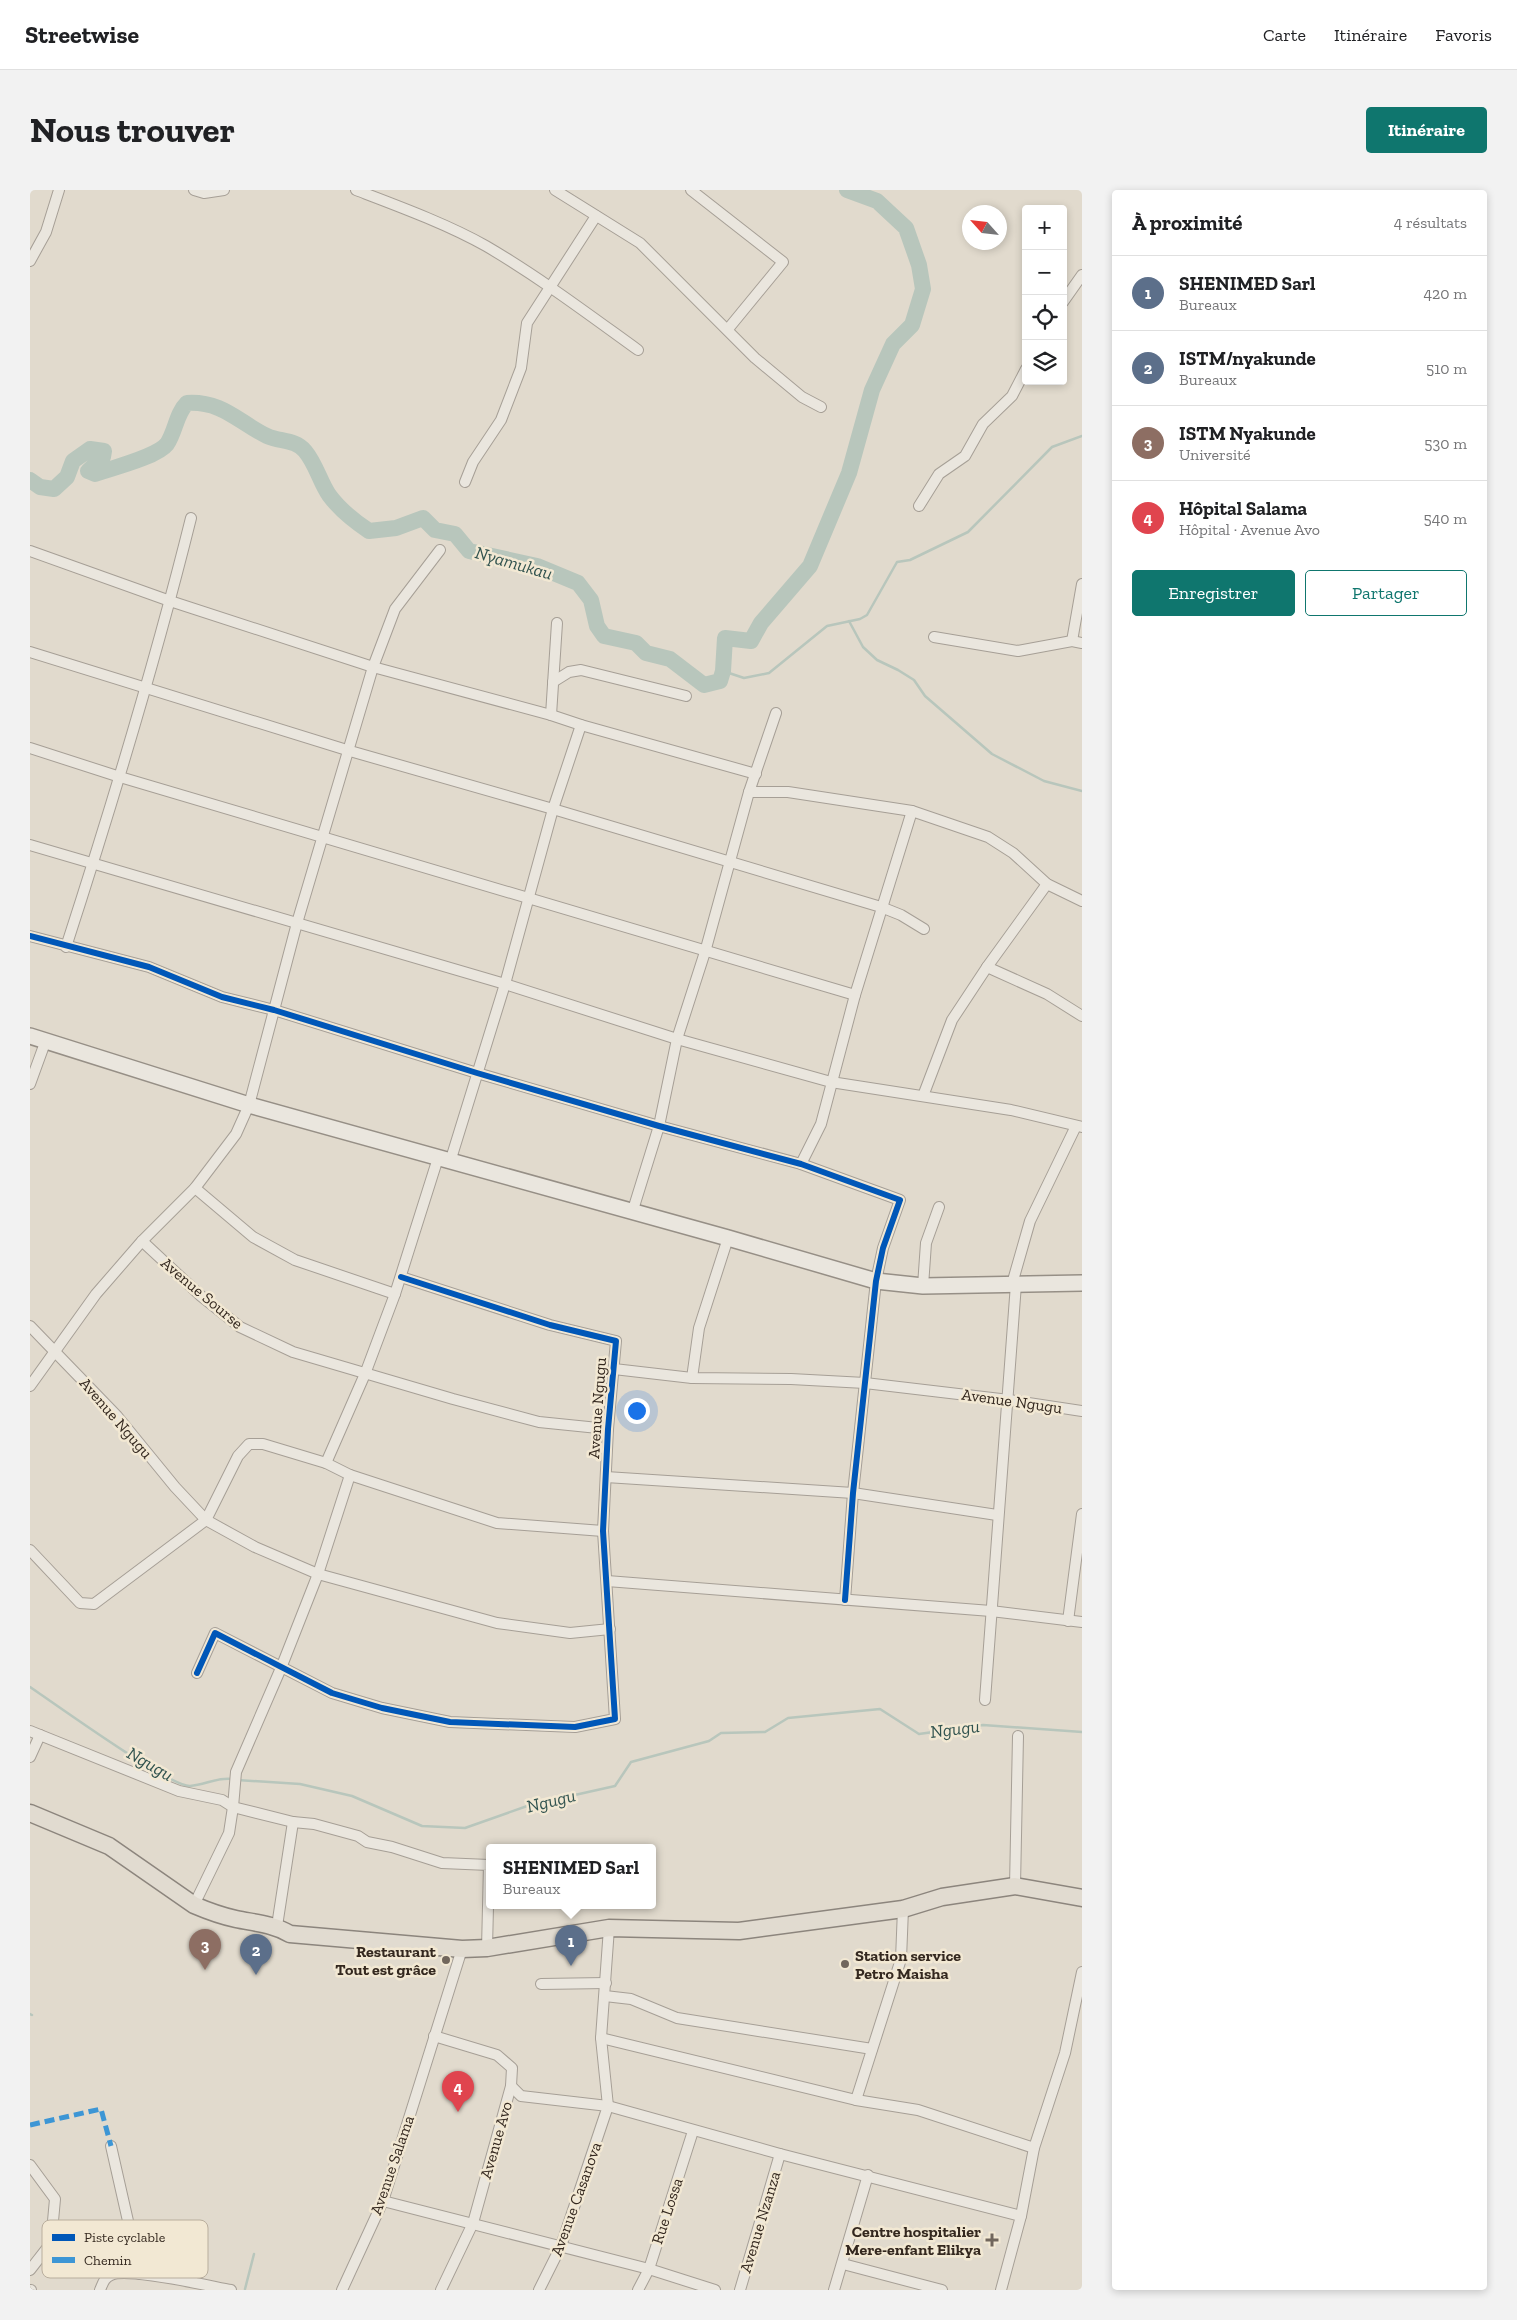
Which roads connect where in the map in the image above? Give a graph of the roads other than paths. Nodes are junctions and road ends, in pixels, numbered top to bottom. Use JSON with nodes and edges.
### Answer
{"nodes":[{"id":1,"x":59,"y":190,"type":"edge"},
{"id":2,"x":194,"y":190,"type":"edge"},
{"id":3,"x":224,"y":190,"type":"edge"},
{"id":4,"x":356,"y":190,"type":"edge"},
{"id":5,"x":555,"y":190,"type":"edge"},
{"id":6,"x":691,"y":190,"type":"edge"},
{"id":7,"x":596,"y":216,"type":"junction"},
{"id":8,"x":30,"y":261,"type":"edge"},
{"id":9,"x":1082,"y":275,"type":"edge"},
{"id":10,"x":550,"y":286,"type":"junction"},
{"id":11,"x":1067,"y":296,"type":"edge"},
{"id":12,"x":728,"y":329,"type":"junction"},
{"id":13,"x":638,"y":350,"type":"dead end"},
{"id":14,"x":1022,"y":377,"type":"edge"},
{"id":15,"x":821,"y":407,"type":"dead end"},
{"id":16,"x":465,"y":482,"type":"dead end"},
{"id":17,"x":919,"y":506,"type":"dead end"},
{"id":18,"x":191,"y":518,"type":"dead end"},
{"id":19,"x":440,"y":550,"type":"dead end"},
{"id":20,"x":30,"y":551,"type":"edge"},
{"id":21,"x":1082,"y":584,"type":"edge"},
{"id":22,"x":170,"y":601,"type":"junction"},
{"id":23,"x":557,"y":623,"type":"dead end"},
{"id":24,"x":934,"y":638,"type":"dead end"},
{"id":25,"x":1077,"y":642,"type":"edge"},
{"id":26,"x":30,"y":652,"type":"edge"},
{"id":27,"x":374,"y":667,"type":"junction"},
{"id":28,"x":553,"y":682,"type":"junction"},
{"id":29,"x":145,"y":689,"type":"junction"},
{"id":30,"x":686,"y":696,"type":"dead end"},
{"id":31,"x":776,"y":713,"type":"dead end"},
{"id":32,"x":551,"y":714,"type":"junction"},
{"id":33,"x":581,"y":725,"type":"junction"},
{"id":34,"x":30,"y":748,"type":"edge"},
{"id":35,"x":350,"y":751,"type":"junction"},
{"id":36,"x":756,"y":774,"type":"junction"},
{"id":37,"x":120,"y":777,"type":"junction"},
{"id":38,"x":749,"y":792,"type":"junction"},
{"id":39,"x":553,"y":809,"type":"junction"},
{"id":40,"x":912,"y":811,"type":"junction"},
{"id":41,"x":324,"y":837,"type":"junction"},
{"id":42,"x":30,"y":845,"type":"edge"},
{"id":43,"x":729,"y":863,"type":"junction"},
{"id":44,"x":93,"y":864,"type":"junction"},
{"id":45,"x":1048,"y":884,"type":"junction"},
{"id":46,"x":528,"y":899,"type":"junction"},
{"id":47,"x":1082,"y":901,"type":"edge"},
{"id":48,"x":881,"y":908,"type":"junction"},
{"id":49,"x":297,"y":923,"type":"junction"},
{"id":50,"x":924,"y":929,"type":"dead end"},
{"id":51,"x":30,"y":936,"type":"edge"},
{"id":52,"x":66,"y":947,"type":"junction"},
{"id":53,"x":705,"y":952,"type":"junction"},
{"id":54,"x":987,"y":967,"type":"junction"},
{"id":55,"x":505,"y":984,"type":"junction"},
{"id":56,"x":855,"y":995,"type":"junction"},
{"id":57,"x":274,"y":1010,"type":"junction"},
{"id":58,"x":1082,"y":1016,"type":"edge"},
{"id":59,"x":30,"y":1036,"type":"edge"},
{"id":60,"x":677,"y":1039,"type":"junction"},
{"id":61,"x":46,"y":1040,"type":"junction"},
{"id":62,"x":477,"y":1072,"type":"junction"},
{"id":63,"x":831,"y":1082,"type":"junction"},
{"id":64,"x":30,"y":1084,"type":"edge"},
{"id":65,"x":923,"y":1096,"type":"junction"},
{"id":66,"x":248,"y":1105,"type":"junction"},
{"id":67,"x":659,"y":1126,"type":"junction"},
{"id":68,"x":1079,"y":1126,"type":"edge"},
{"id":69,"x":444,"y":1160,"type":"junction"},
{"id":70,"x":801,"y":1164,"type":"junction"},
{"id":71,"x":195,"y":1188,"type":"junction"},
{"id":72,"x":939,"y":1207,"type":"dead end"},
{"id":73,"x":632,"y":1212,"type":"junction"},
{"id":74,"x":728,"y":1238,"type":"junction"},
{"id":75,"x":142,"y":1241,"type":"junction"},
{"id":76,"x":401,"y":1277,"type":"junction"},
{"id":77,"x":876,"y":1281,"type":"junction"},
{"id":78,"x":1082,"y":1283,"type":"edge"},
{"id":79,"x":1014,"y":1284,"type":"junction"},
{"id":80,"x":923,"y":1286,"type":"junction"},
{"id":81,"x":395,"y":1294,"type":"junction"},
{"id":82,"x":30,"y":1326,"type":"edge"},
{"id":83,"x":55,"y":1351,"type":"junction"},
{"id":84,"x":614,"y":1369,"type":"junction"},
{"id":85,"x":364,"y":1374,"type":"junction"},
{"id":86,"x":692,"y":1378,"type":"junction"},
{"id":87,"x":865,"y":1383,"type":"junction"},
{"id":88,"x":30,"y":1386,"type":"edge"},
{"id":89,"x":1009,"y":1400,"type":"junction"},
{"id":90,"x":1082,"y":1411,"type":"edge"},
{"id":91,"x":608,"y":1429,"type":"junction"},
{"id":92,"x":326,"y":1463,"type":"junction"},
{"id":93,"x":350,"y":1474,"type":"junction"},
{"id":94,"x":606,"y":1477,"type":"junction"},
{"id":95,"x":853,"y":1493,"type":"junction"},
{"id":96,"x":1082,"y":1514,"type":"edge"},
{"id":97,"x":997,"y":1515,"type":"junction"},
{"id":98,"x":206,"y":1520,"type":"junction"},
{"id":99,"x":603,"y":1531,"type":"junction"},
{"id":100,"x":30,"y":1550,"type":"edge"},
{"id":101,"x":318,"y":1574,"type":"junction"},
{"id":102,"x":607,"y":1581,"type":"junction"},
{"id":103,"x":845,"y":1600,"type":"junction"},
{"id":104,"x":991,"y":1611,"type":"junction"},
{"id":105,"x":1068,"y":1621,"type":"junction"},
{"id":106,"x":1082,"y":1622,"type":"edge"},
{"id":107,"x":610,"y":1629,"type":"junction"},
{"id":108,"x":281,"y":1668,"type":"junction"},
{"id":109,"x":197,"y":1673,"type":"dead end"},
{"id":110,"x":985,"y":1700,"type":"dead end"},
{"id":111,"x":30,"y":1731,"type":"edge"},
{"id":112,"x":40,"y":1735,"type":"junction"},
{"id":113,"x":1018,"y":1736,"type":"dead end"},
{"id":114,"x":30,"y":1757,"type":"edge"},
{"id":115,"x":233,"y":1807,"type":"junction"},
{"id":116,"x":30,"y":1813,"type":"edge"},
{"id":117,"x":294,"y":1822,"type":"junction"},
{"id":118,"x":486,"y":1865,"type":"edge"},
{"id":119,"x":1015,"y":1886,"type":"junction"},
{"id":120,"x":1082,"y":1898,"type":"edge"},
{"id":121,"x":194,"y":1905,"type":"junction"},
{"id":122,"x":488,"y":1909,"type":"edge"},
{"id":123,"x":903,"y":1909,"type":"junction"},
{"id":124,"x":277,"y":1926,"type":"junction"},
{"id":125,"x":609,"y":1928,"type":"junction"},
{"id":126,"x":487,"y":1948,"type":"junction"},
{"id":127,"x":462,"y":1949,"type":"junction"},
{"id":128,"x":1082,"y":1972,"type":"edge"},
{"id":129,"x":606,"y":1983,"type":"junction"},
{"id":130,"x":541,"y":1984,"type":"dead end"},
{"id":131,"x":605,"y":1996,"type":"junction"},
{"id":132,"x":434,"y":2036,"type":"junction"},
{"id":133,"x":600,"y":2038,"type":"junction"},
{"id":134,"x":872,"y":2049,"type":"junction"},
{"id":135,"x":511,"y":2086,"type":"junction"},
{"id":136,"x":856,"y":2100,"type":"junction"},
{"id":137,"x":608,"y":2106,"type":"junction"},
{"id":138,"x":693,"y":2131,"type":"junction"},
{"id":139,"x":111,"y":2146,"type":"dead end"},
{"id":140,"x":1034,"y":2148,"type":"junction"},
{"id":141,"x":780,"y":2154,"type":"junction"},
{"id":142,"x":30,"y":2164,"type":"edge"},
{"id":143,"x":868,"y":2175,"type":"junction"},
{"id":144,"x":383,"y":2201,"type":"junction"},
{"id":145,"x":1021,"y":2216,"type":"junction"},
{"id":146,"x":53,"y":2220,"type":"edge"},
{"id":147,"x":128,"y":2220,"type":"edge"},
{"id":148,"x":473,"y":2223,"type":"junction"},
{"id":149,"x":561,"y":2246,"type":"junction"},
{"id":150,"x":42,"y":2255,"type":"edge"},
{"id":151,"x":842,"y":2264,"type":"junction"},
{"id":152,"x":649,"y":2269,"type":"junction"},
{"id":153,"x":30,"y":2270,"type":"edge"},
{"id":154,"x":108,"y":2278,"type":"edge"},
{"id":155,"x":163,"y":2278,"type":"edge"},
{"id":156,"x":100,"y":2290,"type":"edge"},
{"id":157,"x":231,"y":2290,"type":"edge"},
{"id":158,"x":342,"y":2290,"type":"edge"},
{"id":159,"x":441,"y":2290,"type":"edge"},
{"id":160,"x":539,"y":2290,"type":"edge"},
{"id":161,"x":638,"y":2290,"type":"edge"},
{"id":162,"x":715,"y":2290,"type":"edge"},
{"id":163,"x":740,"y":2290,"type":"edge"},
{"id":164,"x":834,"y":2290,"type":"edge"},
{"id":165,"x":942,"y":2290,"type":"edge"},
{"id":166,"x":1001,"y":2290,"type":"edge"}],
"edges":[{"from":1,"to":8,"type":"street"},
{"from":2,"to":3,"type":"street"},
{"from":4,"to":10,"type":"street"},
{"from":5,"to":7,"type":"street"},
{"from":6,"to":12,"type":"street"},
{"from":7,"to":10,"type":"street"},
{"from":7,"to":12,"type":"street"},
{"from":9,"to":11,"type":"street"},
{"from":10,"to":13,"type":"street"},
{"from":10,"to":16,"type":"street"},
{"from":12,"to":15,"type":"street"},
{"from":14,"to":17,"type":"street"},
{"from":18,"to":22,"type":"street"},
{"from":19,"to":27,"type":"street"},
{"from":20,"to":22,"type":"street"},
{"from":21,"to":25,"type":"street"},
{"from":22,"to":27,"type":"street"},
{"from":22,"to":29,"type":"street"},
{"from":23,"to":28,"type":"street"},
{"from":24,"to":25,"type":"street"},
{"from":26,"to":29,"type":"street"},
{"from":27,"to":32,"type":"street"},
{"from":27,"to":35,"type":"street"},
{"from":28,"to":30,"type":"street"},
{"from":28,"to":32,"type":"street"},
{"from":29,"to":35,"type":"street"},
{"from":29,"to":37,"type":"street"},
{"from":31,"to":36,"type":"street"},
{"from":32,"to":33,"type":"street"},
{"from":33,"to":36,"type":"street"},
{"from":33,"to":39,"type":"street"},
{"from":34,"to":37,"type":"street"},
{"from":35,"to":39,"type":"street"},
{"from":35,"to":41,"type":"street"},
{"from":36,"to":38,"type":"street"},
{"from":37,"to":41,"type":"street"},
{"from":37,"to":44,"type":"street"},
{"from":38,"to":40,"type":"street"},
{"from":38,"to":43,"type":"street"},
{"from":39,"to":43,"type":"street"},
{"from":39,"to":46,"type":"street"},
{"from":40,"to":45,"type":"street"},
{"from":40,"to":48,"type":"street"},
{"from":41,"to":46,"type":"street"},
{"from":41,"to":49,"type":"street"},
{"from":42,"to":44,"type":"street"},
{"from":43,"to":48,"type":"street"},
{"from":43,"to":53,"type":"street"},
{"from":44,"to":49,"type":"street"},
{"from":44,"to":52,"type":"street"},
{"from":45,"to":47,"type":"street"},
{"from":45,"to":54,"type":"street"},
{"from":46,"to":53,"type":"street"},
{"from":46,"to":55,"type":"street"},
{"from":48,"to":50,"type":"street"},
{"from":48,"to":56,"type":"street"},
{"from":49,"to":55,"type":"street"},
{"from":49,"to":57,"type":"street"},
{"from":51,"to":52,"type":"street"},
{"from":52,"to":57,"type":"street"},
{"from":53,"to":56,"type":"street"},
{"from":53,"to":60,"type":"street"},
{"from":54,"to":58,"type":"street"},
{"from":54,"to":65,"type":"street"},
{"from":55,"to":60,"type":"street"},
{"from":55,"to":62,"type":"street"},
{"from":56,"to":63,"type":"street"},
{"from":57,"to":62,"type":"street"},
{"from":57,"to":66,"type":"street"},
{"from":59,"to":61,"type":"street"},
{"from":60,"to":63,"type":"street"},
{"from":60,"to":67,"type":"street"},
{"from":61,"to":64,"type":"street"},
{"from":61,"to":66,"type":"street"},
{"from":62,"to":67,"type":"street"},
{"from":62,"to":69,"type":"street"},
{"from":63,"to":65,"type":"street"},
{"from":63,"to":70,"type":"street"},
{"from":65,"to":68,"type":"street"},
{"from":66,"to":69,"type":"street"},
{"from":66,"to":71,"type":"street"},
{"from":67,"to":70,"type":"street"},
{"from":67,"to":73,"type":"street"},
{"from":68,"to":79,"type":"street"},
{"from":69,"to":73,"type":"street"},
{"from":69,"to":76,"type":"street"},
{"from":70,"to":77,"type":"street"},
{"from":71,"to":75,"type":"street"},
{"from":71,"to":81,"type":"street"},
{"from":72,"to":80,"type":"street"},
{"from":73,"to":74,"type":"street"},
{"from":74,"to":77,"type":"street"},
{"from":74,"to":86,"type":"street"},
{"from":75,"to":83,"type":"street"},
{"from":75,"to":85,"type":"street","name":"Avenue Sourse"},
{"from":76,"to":81,"type":"street"},
{"from":76,"to":84,"type":"street","name":"Avenue Ngugu"},
{"from":77,"to":80,"type":"street"},
{"from":77,"to":87,"type":"street"},
{"from":78,"to":79,"type":"street"},
{"from":79,"to":80,"type":"street"},
{"from":79,"to":89,"type":"street"},
{"from":81,"to":85,"type":"street"},
{"from":82,"to":83,"type":"street","name":"Avenue Ngugu"},
{"from":83,"to":88,"type":"street"},
{"from":83,"to":98,"type":"street","name":"Avenue Ngugu"},
{"from":84,"to":86,"type":"street","name":"Avenue Ngugu"},
{"from":84,"to":91,"type":"street","name":"Avenue Ngugu"},
{"from":85,"to":91,"type":"street","name":"Avenue Sourse"},
{"from":85,"to":92,"type":"street"},
{"from":86,"to":87,"type":"street","name":"Avenue Ngugu"},
{"from":87,"to":89,"type":"street","name":"Avenue Ngugu"},
{"from":87,"to":95,"type":"street"},
{"from":89,"to":90,"type":"street","name":"Avenue Ngugu"},
{"from":89,"to":97,"type":"street"},
{"from":91,"to":94,"type":"street","name":"Avenue Ngugu"},
{"from":92,"to":93,"type":"street"},
{"from":92,"to":98,"type":"street"},
{"from":93,"to":99,"type":"street"},
{"from":93,"to":101,"type":"street"},
{"from":94,"to":95,"type":"street"},
{"from":94,"to":99,"type":"street","name":"Avenue Ngugu"},
{"from":95,"to":97,"type":"street"},
{"from":95,"to":103,"type":"street"},
{"from":96,"to":105,"type":"street"},
{"from":97,"to":104,"type":"street"},
{"from":98,"to":100,"type":"street"},
{"from":98,"to":101,"type":"street"},
{"from":99,"to":102,"type":"street","name":"Avenue Ngugu"},
{"from":101,"to":107,"type":"street"},
{"from":101,"to":108,"type":"street"},
{"from":102,"to":103,"type":"street"},
{"from":102,"to":107,"type":"street","name":"Avenue Ngugu"},
{"from":103,"to":104,"type":"street"},
{"from":104,"to":105,"type":"street"},
{"from":104,"to":110,"type":"street"},
{"from":105,"to":106,"type":"street"},
{"from":107,"to":108,"type":"street","name":"Avenue Ngugu"},
{"from":108,"to":109,"type":"street"},
{"from":108,"to":115,"type":"street"},
{"from":111,"to":112,"type":"street"},
{"from":112,"to":114,"type":"street"},
{"from":112,"to":115,"type":"street"},
{"from":113,"to":119,"type":"street"},
{"from":115,"to":117,"type":"street"},
{"from":115,"to":121,"type":"street"},
{"from":116,"to":121,"type":"main road"},
{"from":117,"to":118,"type":"street"},
{"from":117,"to":124,"type":"street"},
{"from":119,"to":120,"type":"main road"},
{"from":119,"to":123,"type":"main road"},
{"from":121,"to":124,"type":"main road"},
{"from":122,"to":126,"type":"street"},
{"from":123,"to":125,"type":"main road"},
{"from":123,"to":134,"type":"street"},
{"from":124,"to":127,"type":"main road"},
{"from":125,"to":126,"type":"main road"},
{"from":125,"to":129,"type":"street"},
{"from":126,"to":127,"type":"main road"},
{"from":127,"to":132,"type":"street","name":"Avenue Salama"},
{"from":128,"to":140,"type":"street"},
{"from":129,"to":130,"type":"street"},
{"from":129,"to":131,"type":"street"},
{"from":131,"to":133,"type":"street"},
{"from":131,"to":134,"type":"street"},
{"from":132,"to":135,"type":"street","name":"Avenue Avo"},
{"from":132,"to":144,"type":"street","name":"Avenue Salama"},
{"from":133,"to":136,"type":"street"},
{"from":133,"to":137,"type":"street"},
{"from":134,"to":136,"type":"street"},
{"from":135,"to":137,"type":"street"},
{"from":135,"to":148,"type":"street","name":"Avenue Avo"},
{"from":136,"to":140,"type":"street"},
{"from":137,"to":138,"type":"street"},
{"from":137,"to":149,"type":"street","name":"Avenue Casanova"},
{"from":138,"to":141,"type":"street"},
{"from":138,"to":152,"type":"street","name":"Rue Lossa"},
{"from":139,"to":147,"type":"street"},
{"from":140,"to":145,"type":"street"},
{"from":141,"to":143,"type":"street"},
{"from":141,"to":163,"type":"street","name":"Avenue Nzanza"},
{"from":142,"to":146,"type":"street"},
{"from":143,"to":145,"type":"street"},
{"from":143,"to":151,"type":"street"},
{"from":144,"to":148,"type":"street"},
{"from":144,"to":158,"type":"street","name":"Avenue Salama"},
{"from":145,"to":166,"type":"street"},
{"from":148,"to":149,"type":"street"},
{"from":148,"to":159,"type":"street","name":"Avenue Avo"},
{"from":149,"to":152,"type":"street"},
{"from":149,"to":160,"type":"street","name":"Avenue Casanova"},
{"from":150,"to":153,"type":"street"},
{"from":151,"to":164,"type":"street"},
{"from":151,"to":165,"type":"street"},
{"from":152,"to":161,"type":"street","name":"Rue Lossa"},
{"from":152,"to":162,"type":"street"},
{"from":154,"to":156,"type":"street"},
{"from":155,"to":157,"type":"street"}]}
